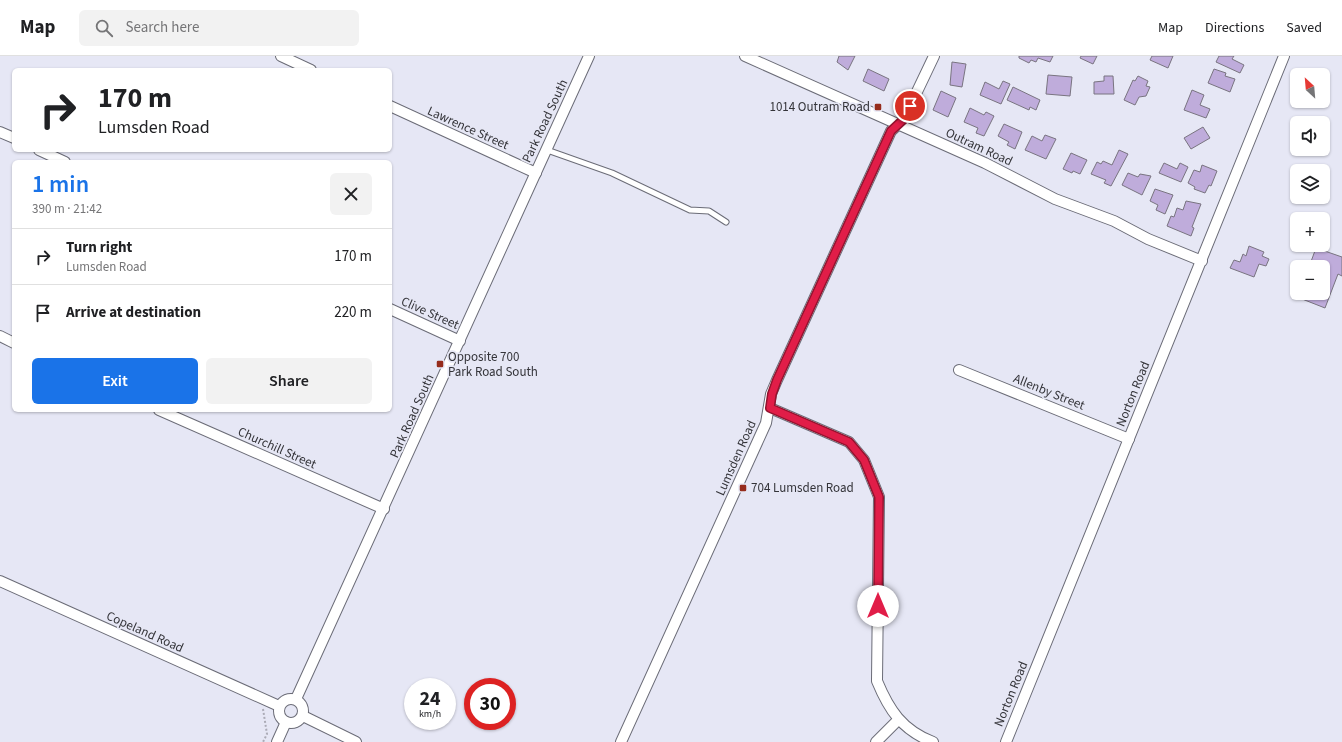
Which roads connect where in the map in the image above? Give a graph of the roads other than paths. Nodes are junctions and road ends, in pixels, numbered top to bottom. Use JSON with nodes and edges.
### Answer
{"nodes":[{"id":1,"x":282,"y":56,"type":"edge"},
{"id":2,"x":589,"y":56,"type":"edge"},
{"id":3,"x":745,"y":56,"type":"edge"},
{"id":4,"x":934,"y":56,"type":"edge"},
{"id":5,"x":1284,"y":56,"type":"edge"},
{"id":6,"x":307,"y":68,"type":"edge"},
{"id":7,"x":392,"y":107,"type":"edge"},
{"id":8,"x":898,"y":125,"type":"junction"},
{"id":9,"x":0,"y":132,"type":"edge"},
{"id":10,"x":12,"y":137,"type":"edge"},
{"id":11,"x":547,"y":150,"type":"junction"},
{"id":12,"x":43,"y":152,"type":"edge"},
{"id":13,"x":61,"y":160,"type":"edge"},
{"id":14,"x":536,"y":173,"type":"junction"},
{"id":15,"x":726,"y":222,"type":"dead end"},
{"id":16,"x":1202,"y":261,"type":"junction"},
{"id":17,"x":392,"y":310,"type":"edge"},
{"id":18,"x":0,"y":336,"type":"edge"},
{"id":19,"x":460,"y":341,"type":"junction"},
{"id":20,"x":12,"y":342,"type":"edge"},
{"id":21,"x":959,"y":370,"type":"dead end"},
{"id":22,"x":770,"y":408,"type":"junction"},
{"id":23,"x":164,"y":412,"type":"edge"},
{"id":24,"x":1129,"y":439,"type":"junction"},
{"id":25,"x":384,"y":509,"type":"junction"},
{"id":26,"x":0,"y":581,"type":"edge"},
{"id":27,"x":296,"y":699,"type":"junction"},
{"id":28,"x":280,"y":706,"type":"junction"},
{"id":29,"x":303,"y":716,"type":"junction"},
{"id":30,"x":898,"y":720,"type":"junction"},
{"id":31,"x":286,"y":722,"type":"junction"},
{"id":32,"x":277,"y":742,"type":"edge"},
{"id":33,"x":356,"y":742,"type":"edge"},
{"id":34,"x":621,"y":742,"type":"edge"},
{"id":35,"x":876,"y":742,"type":"edge"},
{"id":36,"x":933,"y":742,"type":"edge"},
{"id":37,"x":1006,"y":742,"type":"edge"}],
"edges":[{"from":1,"to":6,"type":"street"},
{"from":2,"to":11,"type":"street","name":"Park Road South"},
{"from":3,"to":8,"type":"street","name":"Outram Road"},
{"from":4,"to":8,"type":"street","name":"Lumsden Road"},
{"from":5,"to":16,"type":"street","name":"Norton Road"},
{"from":7,"to":14,"type":"street","name":"Lawrence Street"},
{"from":8,"to":16,"type":"street","name":"Outram Road"},
{"from":8,"to":22,"type":"street","name":"Lumsden Road"},
{"from":9,"to":10,"type":"street"},
{"from":11,"to":14,"type":"street","name":"Park Road South"},
{"from":11,"to":15,"type":"lane"},
{"from":12,"to":13,"type":"street"},
{"from":14,"to":19,"type":"street","name":"Park Road South"},
{"from":16,"to":24,"type":"street","name":"Norton Road"},
{"from":17,"to":19,"type":"street","name":"Clive Street"},
{"from":18,"to":20,"type":"street"},
{"from":19,"to":25,"type":"street","name":"Park Road South"},
{"from":21,"to":24,"type":"street","name":"Allenby Street"},
{"from":22,"to":30,"type":"street"},
{"from":22,"to":34,"type":"street","name":"Lumsden Road"},
{"from":23,"to":25,"type":"street","name":"Churchill Street"},
{"from":24,"to":37,"type":"street","name":"Norton Road"},
{"from":25,"to":27,"type":"street","name":"Park Road South"},
{"from":26,"to":28,"type":"street","name":"Copeland Road"},
{"from":27,"to":28,"type":"street"},
{"from":27,"to":29,"type":"street"},
{"from":28,"to":31,"type":"street"},
{"from":29,"to":31,"type":"street"},
{"from":29,"to":33,"type":"street"},
{"from":30,"to":35,"type":"street"},
{"from":30,"to":36,"type":"street"},
{"from":31,"to":32,"type":"street"}]}
